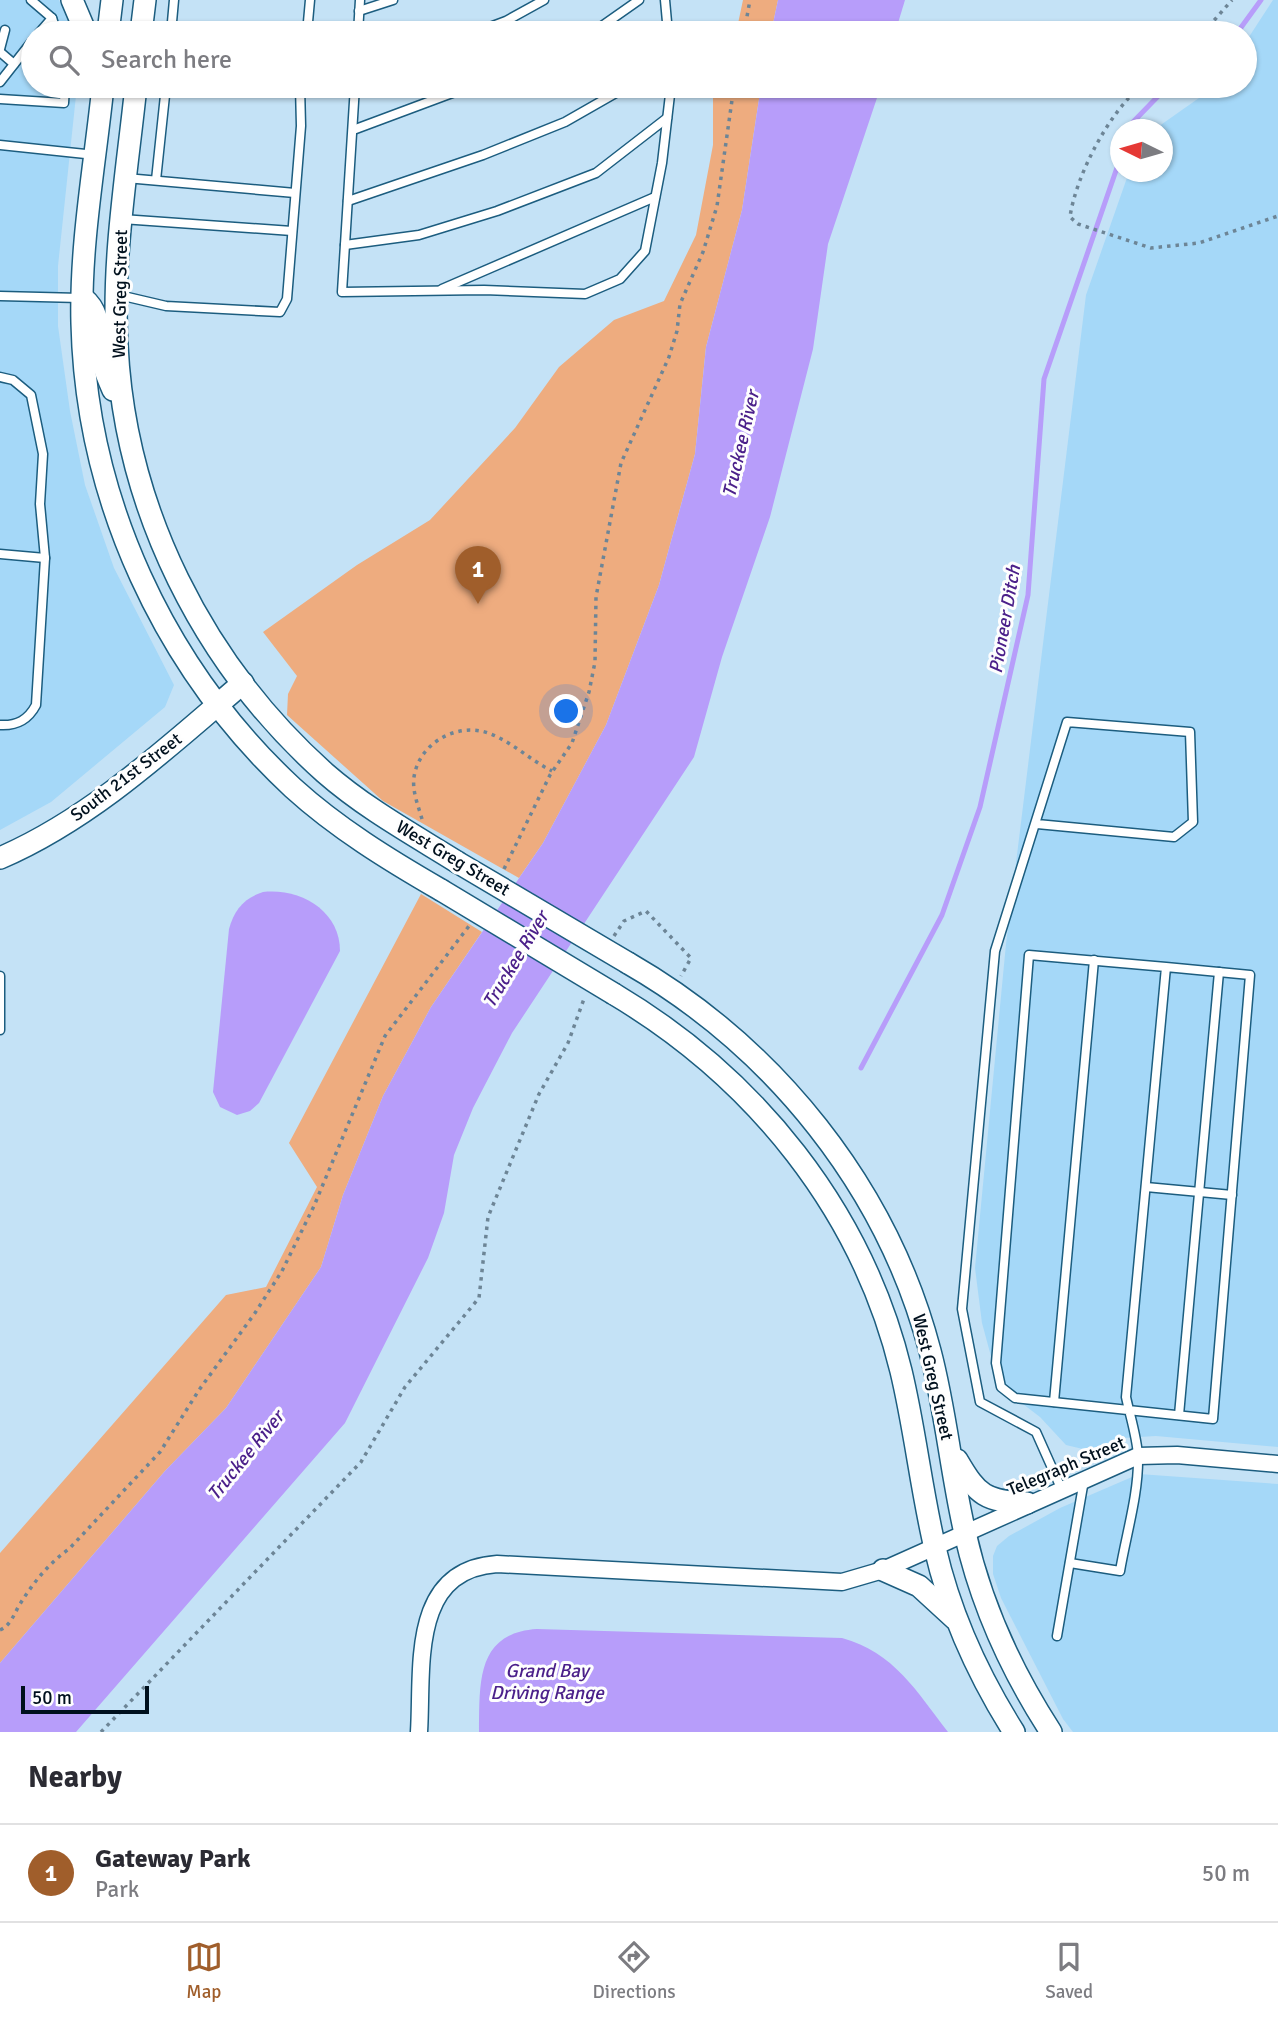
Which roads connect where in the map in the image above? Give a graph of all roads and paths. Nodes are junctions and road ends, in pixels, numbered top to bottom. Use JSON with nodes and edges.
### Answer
{"nodes":[{"id":1,"x":31,"y":0,"type":"edge"},
{"id":2,"x":72,"y":0,"type":"edge"},
{"id":3,"x":112,"y":0,"type":"edge"},
{"id":4,"x":145,"y":0,"type":"edge"},
{"id":5,"x":174,"y":0,"type":"edge"},
{"id":6,"x":310,"y":0,"type":"edge"},
{"id":7,"x":360,"y":0,"type":"edge"},
{"id":8,"x":393,"y":0,"type":"edge"},
{"id":9,"x":544,"y":0,"type":"edge"},
{"id":10,"x":639,"y":0,"type":"edge"},
{"id":11,"x":665,"y":0,"type":"edge"},
{"id":12,"x":750,"y":0,"type":"edge"},
{"id":13,"x":1232,"y":0,"type":"edge"},
{"id":14,"x":359,"y":11,"type":"junction"},
{"id":15,"x":52,"y":18,"type":"junction"},
{"id":16,"x":49,"y":21,"type":"edge"},
{"id":17,"x":53,"y":21,"type":"edge"},
{"id":18,"x":81,"y":21,"type":"edge"},
{"id":19,"x":109,"y":21,"type":"edge"},
{"id":20,"x":142,"y":21,"type":"edge"},
{"id":21,"x":172,"y":21,"type":"edge"},
{"id":22,"x":308,"y":21,"type":"edge"},
{"id":23,"x":359,"y":21,"type":"edge"},
{"id":24,"x":506,"y":21,"type":"edge"},
{"id":25,"x":610,"y":21,"type":"edge"},
{"id":26,"x":667,"y":21,"type":"edge"},
{"id":27,"x":746,"y":21,"type":"edge"},
{"id":28,"x":1214,"y":21,"type":"edge"},
{"id":29,"x":5,"y":30,"type":"dead end"},
{"id":30,"x":0,"y":50,"type":"edge"},
{"id":31,"x":21,"y":55,"type":"edge"},
{"id":32,"x":14,"y":64,"type":"junction"},
{"id":33,"x":0,"y":82,"type":"edge"},
{"id":34,"x":64,"y":98,"type":"edge"},
{"id":35,"x":93,"y":98,"type":"edge"},
{"id":36,"x":102,"y":98,"type":"edge"},
{"id":37,"x":135,"y":98,"type":"edge"},
{"id":38,"x":165,"y":98,"type":"edge"},
{"id":39,"x":300,"y":98,"type":"edge"},
{"id":40,"x":354,"y":98,"type":"edge"},
{"id":41,"x":439,"y":98,"type":"edge"},
{"id":42,"x":607,"y":98,"type":"edge"},
{"id":43,"x":670,"y":98,"type":"edge"},
{"id":44,"x":1127,"y":98,"type":"edge"},
{"id":45,"x":0,"y":99,"type":"edge"},
{"id":46,"x":667,"y":118,"type":"junction"},
{"id":47,"x":353,"y":130,"type":"junction"},
{"id":48,"x":0,"y":145,"type":"edge"},
{"id":49,"x":95,"y":155,"type":"junction"},
{"id":50,"x":126,"y":178,"type":"junction"},
{"id":51,"x":156,"y":180,"type":"junction"},
{"id":52,"x":295,"y":193,"type":"junction"},
{"id":53,"x":655,"y":197,"type":"junction"},
{"id":54,"x":348,"y":201,"type":"junction"},
{"id":55,"x":1278,"y":216,"type":"edge"},
{"id":56,"x":122,"y":219,"type":"junction"},
{"id":57,"x":292,"y":232,"type":"junction"},
{"id":58,"x":345,"y":245,"type":"junction"},
{"id":59,"x":440,"y":290,"type":"junction"},
{"id":60,"x":116,"y":294,"type":"junction"},
{"id":61,"x":0,"y":296,"type":"edge"},
{"id":62,"x":83,"y":298,"type":"junction"},
{"id":63,"x":0,"y":377,"type":"edge"},
{"id":64,"x":127,"y":427,"type":"junction"},
{"id":65,"x":0,"y":554,"type":"edge"},
{"id":66,"x":45,"y":558,"type":"junction"},
{"id":67,"x":243,"y":682,"type":"junction"},
{"id":68,"x":217,"y":705,"type":"junction"},
{"id":69,"x":0,"y":724,"type":"edge"},
{"id":70,"x":552,"y":771,"type":"dead end"},
{"id":71,"x":423,"y":824,"type":"dead end"},
{"id":72,"x":1037,"y":824,"type":"junction"},
{"id":73,"x":0,"y":858,"type":"edge"},
{"id":74,"x":1094,"y":960,"type":"junction"},
{"id":75,"x":1166,"y":967,"type":"junction"},
{"id":76,"x":1219,"y":972,"type":"junction"},
{"id":77,"x":0,"y":976,"type":"edge"},
{"id":78,"x":578,"y":1017,"type":"dead end"},
{"id":79,"x":0,"y":1030,"type":"edge"},
{"id":80,"x":1146,"y":1187,"type":"junction"},
{"id":81,"x":1199,"y":1192,"type":"junction"},
{"id":82,"x":1232,"y":1195,"type":"junction"},
{"id":83,"x":1054,"y":1402,"type":"junction"},
{"id":84,"x":1129,"y":1409,"type":"junction"},
{"id":85,"x":1179,"y":1415,"type":"junction"},
{"id":86,"x":949,"y":1446,"type":"junction"},
{"id":87,"x":1138,"y":1456,"type":"junction"},
{"id":88,"x":1278,"y":1464,"type":"edge"},
{"id":89,"x":1085,"y":1477,"type":"junction"},
{"id":90,"x":1061,"y":1488,"type":"junction"},
{"id":91,"x":1027,"y":1503,"type":"junction"},
{"id":92,"x":965,"y":1533,"type":"junction"},
{"id":93,"x":934,"y":1547,"type":"junction"},
{"id":94,"x":1070,"y":1563,"type":"junction"},
{"id":95,"x":883,"y":1570,"type":"junction"},
{"id":96,"x":959,"y":1623,"type":"junction"},
{"id":97,"x":1057,"y":1636,"type":"dead end"},
{"id":98,"x":101,"y":1732,"type":"edge"},
{"id":99,"x":419,"y":1732,"type":"edge"},
{"id":100,"x":1014,"y":1732,"type":"edge"},
{"id":101,"x":1051,"y":1732,"type":"edge"}],
"edges":[{"from":1,"to":15,"type":"lane"},
{"from":2,"to":18,"type":"main road"},
{"from":3,"to":19,"type":"main road"},
{"from":4,"to":20,"type":"main road"},
{"from":5,"to":21,"type":"lane"},
{"from":6,"to":22,"type":"lane"},
{"from":7,"to":14,"type":"lane"},
{"from":8,"to":14,"type":"lane"},
{"from":9,"to":24,"type":"lane"},
{"from":10,"to":25,"type":"lane"},
{"from":11,"to":26,"type":"lane"},
{"from":12,"to":27,"type":"path"},
{"from":13,"to":28,"type":"path"},
{"from":14,"to":23,"type":"lane"},
{"from":15,"to":16,"type":"lane"},
{"from":15,"to":17,"type":"lane"},
{"from":29,"to":30,"type":"lane"},
{"from":30,"to":32,"type":"lane"},
{"from":31,"to":32,"type":"lane"},
{"from":32,"to":33,"type":"lane"},
{"from":34,"to":45,"type":"lane"},
{"from":35,"to":49,"type":"main road"},
{"from":36,"to":49,"type":"main road","name":"West Greg Street"},
{"from":37,"to":50,"type":"main road","name":"West Greg Street"},
{"from":38,"to":51,"type":"lane"},
{"from":39,"to":52,"type":"lane"},
{"from":40,"to":47,"type":"lane"},
{"from":41,"to":47,"type":"lane"},
{"from":42,"to":54,"type":"lane"},
{"from":43,"to":46,"type":"lane"},
{"from":44,"to":55,"type":"path"},
{"from":46,"to":53,"type":"lane"},
{"from":46,"to":58,"type":"lane"},
{"from":47,"to":54,"type":"lane"},
{"from":48,"to":49,"type":"lane"},
{"from":49,"to":62,"type":"main road","name":"West Greg Street"},
{"from":50,"to":51,"type":"lane"},
{"from":50,"to":56,"type":"main road","name":"West Greg Street"},
{"from":51,"to":52,"type":"lane"},
{"from":52,"to":57,"type":"lane"},
{"from":53,"to":59,"type":"lane"},
{"from":53,"to":59,"type":"lane"},
{"from":54,"to":58,"type":"lane"},
{"from":56,"to":57,"type":"lane"},
{"from":56,"to":60,"type":"main road","name":"West Greg Street"},
{"from":57,"to":60,"type":"lane"},
{"from":58,"to":59,"type":"lane"},
{"from":60,"to":64,"type":"main road","name":"West Greg Street"},
{"from":61,"to":62,"type":"lane"},
{"from":62,"to":64,"type":"main road"},
{"from":62,"to":68,"type":"main road","name":"West Greg Street"},
{"from":63,"to":66,"type":"lane"},
{"from":64,"to":67,"type":"main road","name":"West Greg Street"},
{"from":65,"to":66,"type":"lane"},
{"from":66,"to":69,"type":"lane"},
{"from":67,"to":68,"type":"main road","name":"South 21st Street"},
{"from":67,"to":86,"type":"main road","name":"West Greg Street","bridge":true},
{"from":68,"to":73,"type":"main road","name":"South 21st Street"},
{"from":68,"to":93,"type":"main road","name":"West Greg Street","bridge":true},
{"from":70,"to":71,"type":"path"},
{"from":72,"to":72,"type":"lane"},
{"from":72,"to":90,"type":"lane"},
{"from":74,"to":75,"type":"lane"},
{"from":74,"to":83,"type":"lane"},
{"from":74,"to":83,"type":"lane"},
{"from":75,"to":76,"type":"lane"},
{"from":75,"to":80,"type":"lane"},
{"from":76,"to":81,"type":"lane"},
{"from":76,"to":82,"type":"lane"},
{"from":77,"to":79,"type":"lane"},
{"from":78,"to":98,"type":"path"},
{"from":80,"to":81,"type":"lane"},
{"from":80,"to":84,"type":"lane"},
{"from":81,"to":82,"type":"lane"},
{"from":81,"to":85,"type":"lane"},
{"from":82,"to":85,"type":"lane"},
{"from":83,"to":84,"type":"lane"},
{"from":84,"to":85,"type":"lane"},
{"from":84,"to":87,"type":"lane"},
{"from":86,"to":91,"type":"main road"},
{"from":86,"to":92,"type":"main road","name":"West Greg Street"},
{"from":87,"to":88,"type":"street","name":"Telegraph Street"},
{"from":87,"to":89,"type":"street","name":"Telegraph Street"},
{"from":87,"to":94,"type":"lane"},
{"from":89,"to":90,"type":"street","name":"Telegraph Street"},
{"from":89,"to":94,"type":"lane"},
{"from":90,"to":91,"type":"street","name":"Telegraph Street"},
{"from":91,"to":92,"type":"street","name":"Telegraph Street"},
{"from":92,"to":93,"type":"street","name":"Telegraph Street"},
{"from":92,"to":101,"type":"main road","name":"West Greg Street"},
{"from":93,"to":95,"type":"street","name":"Telegraph Street"},
{"from":93,"to":96,"type":"main road","name":"West Greg Street"},
{"from":94,"to":97,"type":"lane"},
{"from":95,"to":96,"type":"main road"},
{"from":95,"to":99,"type":"street","name":"Telegraph Street"},
{"from":96,"to":100,"type":"main road","name":"West Greg Street"}]}
